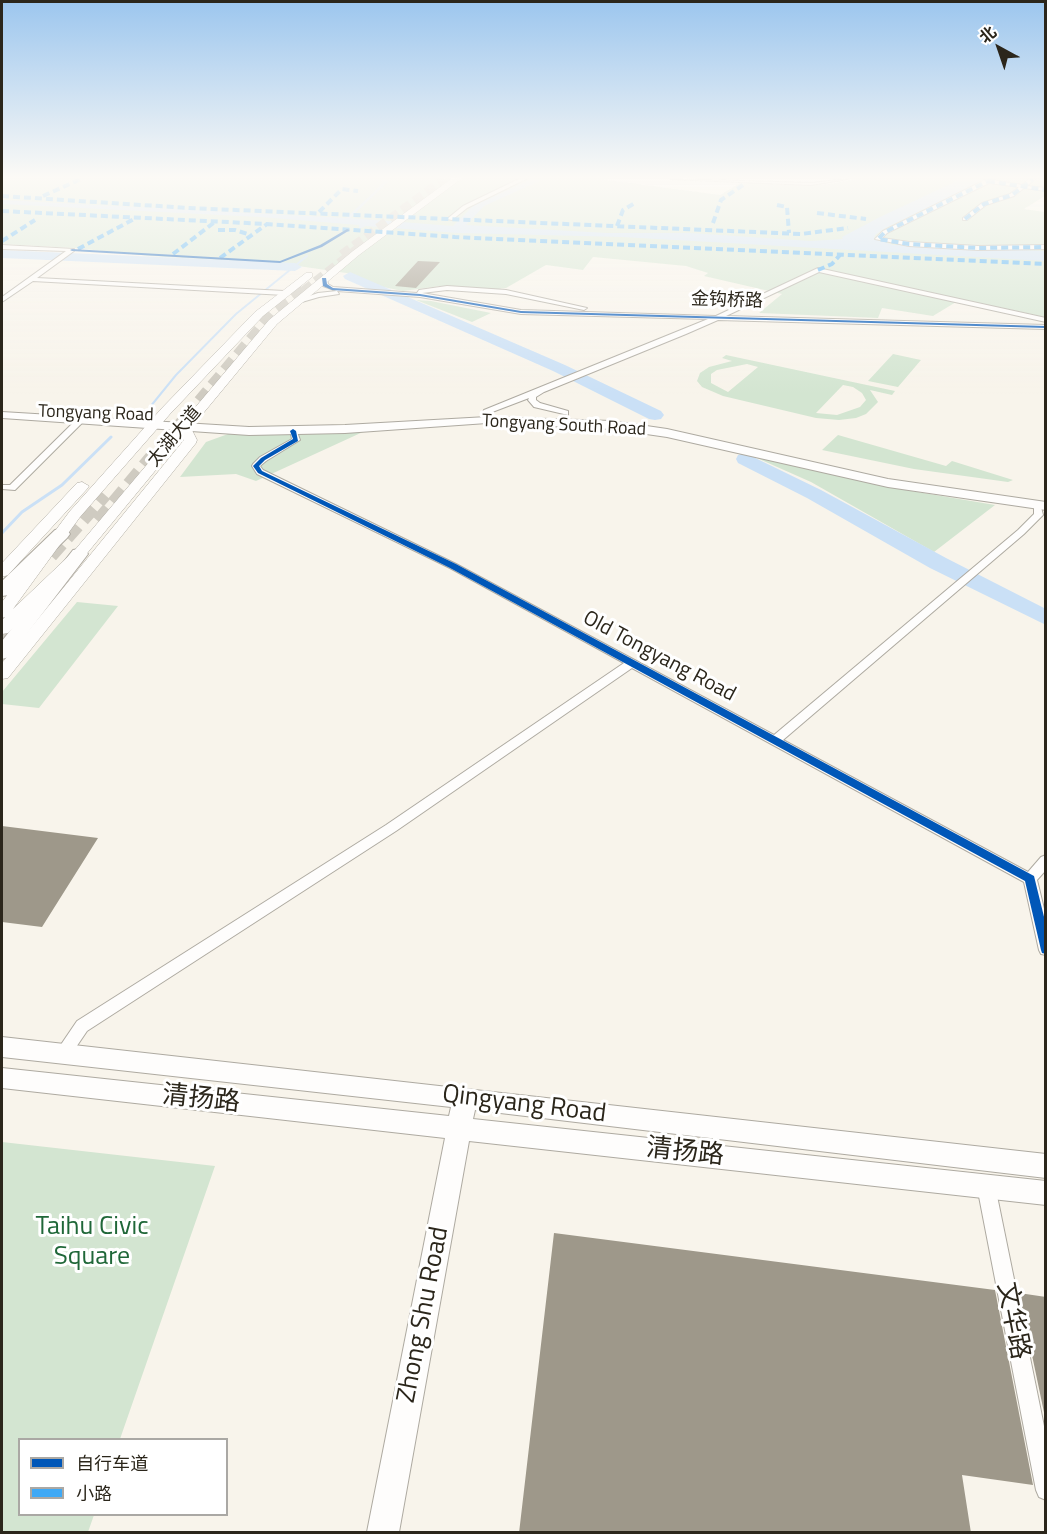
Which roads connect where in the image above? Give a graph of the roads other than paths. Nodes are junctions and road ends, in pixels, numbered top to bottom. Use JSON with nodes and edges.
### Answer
{"nodes":[{"id":1,"x":71,"y":251,"type":"edge"},
{"id":2,"x":343,"y":251,"type":"tunnel mouth"},
{"id":3,"x":359,"y":251,"type":"tunnel mouth"},
{"id":4,"x":30,"y":279,"type":"junction"},
{"id":5,"x":324,"y":279,"type":"junction"},
{"id":6,"x":365,"y":292,"type":"junction"},
{"id":7,"x":284,"y":293,"type":"junction"},
{"id":8,"x":420,"y":296,"type":"junction"},
{"id":9,"x":2,"y":300,"type":"edge"},
{"id":10,"x":294,"y":303,"type":"junction"},
{"id":11,"x":601,"y":314,"type":"junction"},
{"id":12,"x":721,"y":317,"type":"junction"},
{"id":13,"x":1046,"y":320,"type":"edge"},
{"id":14,"x":1046,"y":327,"type":"edge"},
{"id":15,"x":544,"y":389,"type":"junction"},
{"id":16,"x":2,"y":411,"type":"edge"},
{"id":17,"x":487,"y":412,"type":"junction"},
{"id":18,"x":565,"y":413,"type":"junction"},
{"id":19,"x":2,"y":416,"type":"edge"},
{"id":20,"x":82,"y":419,"type":"junction"},
{"id":21,"x":157,"y":420,"type":"junction"},
{"id":22,"x":187,"y":422,"type":"junction"},
{"id":23,"x":293,"y":431,"type":"junction"},
{"id":24,"x":2,"y":487,"type":"edge"},
{"id":25,"x":12,"y":488,"type":"junction"},
{"id":26,"x":2,"y":498,"type":"edge"},
{"id":27,"x":1043,"y":502,"type":"edge"},
{"id":28,"x":75,"y":514,"type":"junction"},
{"id":29,"x":61,"y":534,"type":"junction"},
{"id":30,"x":79,"y":554,"type":"junction"},
{"id":31,"x":2,"y":572,"type":"edge"},
{"id":32,"x":2,"y":591,"type":"edge"},
{"id":33,"x":2,"y":613,"type":"tunnel mouth"},
{"id":34,"x":2,"y":629,"type":"edge"},
{"id":35,"x":2,"y":653,"type":"edge"},
{"id":36,"x":632,"y":663,"type":"junction"},
{"id":37,"x":2,"y":674,"type":"edge"},
{"id":38,"x":774,"y":741,"type":"junction"},
{"id":39,"x":1046,"y":861,"type":"edge"},
{"id":40,"x":1030,"y":879,"type":"junction"},
{"id":41,"x":1046,"y":950,"type":"edge"},
{"id":42,"x":2,"y":1047,"type":"edge"},
{"id":43,"x":63,"y":1054,"type":"junction"},
{"id":44,"x":2,"y":1078,"type":"edge"},
{"id":45,"x":465,"y":1098,"type":"junction"},
{"id":46,"x":459,"y":1128,"type":"junction"},
{"id":47,"x":1046,"y":1166,"type":"edge"},
{"id":48,"x":986,"y":1186,"type":"junction"},
{"id":49,"x":1046,"y":1192,"type":"edge"},
{"id":50,"x":1046,"y":1490,"type":"edge"},
{"id":51,"x":383,"y":1533,"type":"edge"}],
"edges":[{"from":1,"to":4,"type":"street"},
{"from":2,"to":7,"type":"main road","name":"太湖大道"},
{"from":3,"to":5,"type":"main road","name":"太湖大道"},
{"from":4,"to":7,"type":"street"},
{"from":4,"to":9,"type":"street"},
{"from":5,"to":6,"type":"street"},
{"from":5,"to":10,"type":"main road","name":"太湖大道"},
{"from":6,"to":8,"type":"street","name":"金钩桥路"},
{"from":6,"to":10,"type":"street"},
{"from":7,"to":21,"type":"main road","name":"太湖大道"},
{"from":8,"to":11,"type":"street","name":"金钩桥路"},
{"from":8,"to":11,"type":"street"},
{"from":10,"to":22,"type":"main road","name":"太湖大道"},
{"from":11,"to":12,"type":"street","name":"金钩桥路"},
{"from":12,"to":13,"type":"street"},
{"from":12,"to":14,"type":"street","name":"金钩桥路"},
{"from":12,"to":15,"type":"street"},
{"from":15,"to":17,"type":"street"},
{"from":15,"to":18,"type":"street"},
{"from":16,"to":21,"type":"main road","name":"Tongyang Road"},
{"from":17,"to":18,"type":"main road","name":"Tongyang South Road"},
{"from":17,"to":22,"type":"main road","name":"Tongyang South Road"},
{"from":18,"to":27,"type":"main road","name":"Tongyang South Road"},
{"from":19,"to":20,"type":"main road","name":"Tongyang Road"},
{"from":20,"to":21,"type":"main road","name":"Tongyang Road"},
{"from":20,"to":25,"type":"street"},
{"from":21,"to":22,"type":"main road","name":"Tongyang Road"},
{"from":21,"to":28,"type":"main road","name":"太湖大道"},
{"from":21,"to":31,"type":"main road"},
{"from":22,"to":23,"type":"main road","name":"Tongyang South Road"},
{"from":22,"to":30,"type":"main road","name":"太湖大道"},
{"from":22,"to":37,"type":"main road"},
{"from":23,"to":27,"type":"main road","name":"Tongyang South Road"},
{"from":23,"to":36,"type":"street","name":"Old Tongyang Road"},
{"from":24,"to":25,"type":"street"},
{"from":25,"to":26,"type":"street"},
{"from":27,"to":38,"type":"street"},
{"from":28,"to":29,"type":"main road","name":"太湖大道"},
{"from":28,"to":31,"type":"main road"},
{"from":29,"to":32,"type":"highway"},
{"from":29,"to":33,"type":"main road","name":"太湖大道"},
{"from":30,"to":34,"type":"main road","name":"太湖大道"},
{"from":30,"to":35,"type":"highway"},
{"from":36,"to":38,"type":"street","name":"Old Tongyang Road"},
{"from":36,"to":43,"type":"street"},
{"from":38,"to":40,"type":"street","name":"Old Tongyang Road"},
{"from":39,"to":40,"type":"street"},
{"from":40,"to":41,"type":"street"},
{"from":42,"to":43,"type":"main road","name":"Qingyang Road"},
{"from":43,"to":45,"type":"main road","name":"Qingyang Road"},
{"from":44,"to":46,"type":"main road","name":"清扬路"},
{"from":45,"to":46,"type":"main road","name":"Zhong Shu Road"},
{"from":45,"to":47,"type":"main road","name":"Qingyang Road"},
{"from":46,"to":48,"type":"main road","name":"清扬路"},
{"from":46,"to":51,"type":"main road","name":"Zhong Shu Road"},
{"from":48,"to":49,"type":"main road","name":"清扬路"},
{"from":48,"to":50,"type":"street","name":"文华路"}]}
